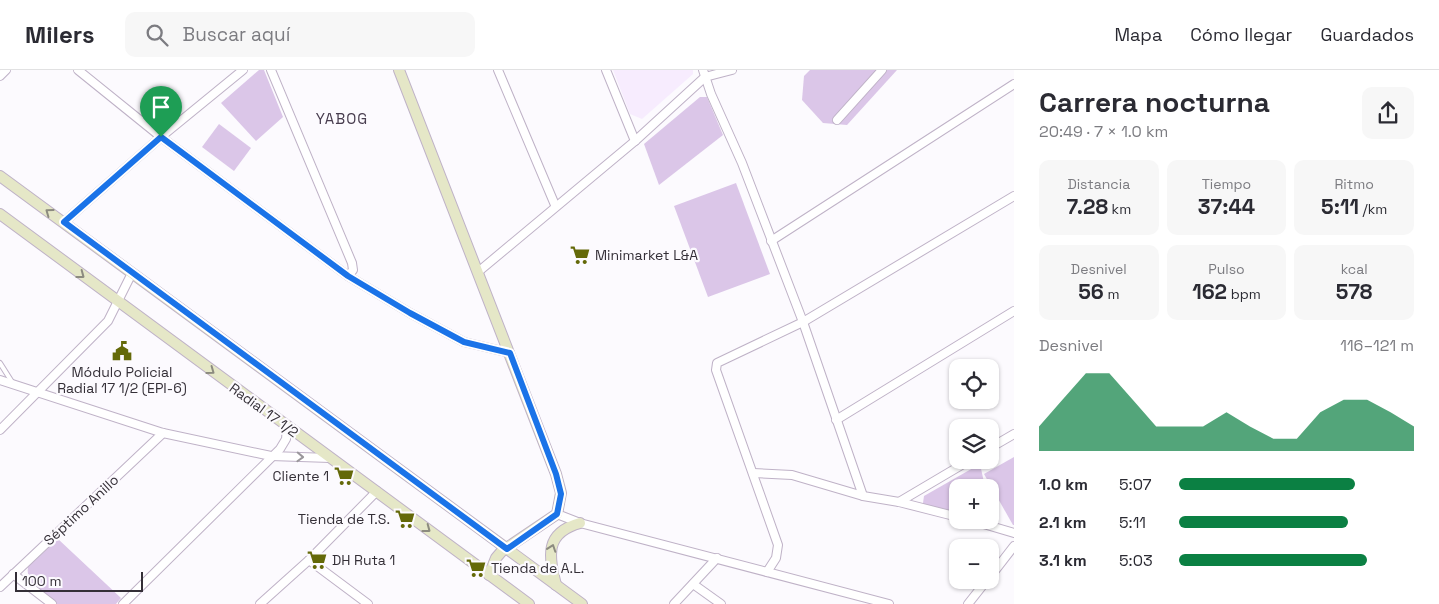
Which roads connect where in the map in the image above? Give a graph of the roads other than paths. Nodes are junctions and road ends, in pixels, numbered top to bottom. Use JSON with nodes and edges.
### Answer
{"nodes":[{"id":1,"x":6,"y":70,"type":"edge"},
{"id":2,"x":243,"y":70,"type":"edge"},
{"id":3,"x":271,"y":70,"type":"edge"},
{"id":4,"x":498,"y":70,"type":"edge"},
{"id":5,"x":606,"y":70,"type":"edge"},
{"id":6,"x":732,"y":70,"type":"edge"},
{"id":7,"x":882,"y":70,"type":"edge"},
{"id":8,"x":83,"y":71,"type":"edge"},
{"id":9,"x":402,"y":71,"type":"edge"},
{"id":10,"x":704,"y":73,"type":"edge"},
{"id":11,"x":0,"y":76,"type":"edge"},
{"id":12,"x":1014,"y":84,"type":"edge"},
{"id":13,"x":836,"y":120,"type":"dead end"},
{"id":14,"x":161,"y":137,"type":"junction"},
{"id":15,"x":635,"y":141,"type":"junction"},
{"id":16,"x":0,"y":176,"type":"edge"},
{"id":17,"x":1014,"y":196,"type":"edge"},
{"id":18,"x":555,"y":205,"type":"junction"},
{"id":19,"x":0,"y":214,"type":"edge"},
{"id":20,"x":64,"y":222,"type":"junction"},
{"id":21,"x":771,"y":241,"type":"junction"},
{"id":22,"x":478,"y":272,"type":"junction"},
{"id":23,"x":132,"y":273,"type":"junction"},
{"id":24,"x":348,"y":276,"type":"junction"},
{"id":25,"x":118,"y":302,"type":"junction"},
{"id":26,"x":1014,"y":311,"type":"edge"},
{"id":27,"x":803,"y":322,"type":"junction"},
{"id":28,"x":510,"y":353,"type":"junction"},
{"id":29,"x":0,"y":364,"type":"edge"},
{"id":30,"x":0,"y":380,"type":"edge"},
{"id":31,"x":12,"y":382,"type":"junction"},
{"id":32,"x":38,"y":390,"type":"junction"},
{"id":33,"x":836,"y":420,"type":"junction"},
{"id":34,"x":288,"y":427,"type":"junction"},
{"id":35,"x":0,"y":430,"type":"edge"},
{"id":36,"x":164,"y":433,"type":"junction"},
{"id":37,"x":1014,"y":434,"type":"edge"},
{"id":38,"x":999,"y":443,"type":"edge"},
{"id":39,"x":271,"y":456,"type":"junction"},
{"id":40,"x":330,"y":458,"type":"junction"},
{"id":41,"x":955,"y":469,"type":"edge"},
{"id":42,"x":753,"y":473,"type":"junction"},
{"id":43,"x":377,"y":491,"type":"junction"},
{"id":44,"x":863,"y":496,"type":"junction"},
{"id":45,"x":899,"y":502,"type":"junction"},
{"id":46,"x":557,"y":514,"type":"junction"},
{"id":47,"x":949,"y":515,"type":"edge"},
{"id":48,"x":580,"y":523,"type":"junction"},
{"id":49,"x":999,"y":529,"type":"edge"},
{"id":50,"x":1014,"y":533,"type":"edge"},
{"id":51,"x":1014,"y":546,"type":"edge"},
{"id":52,"x":507,"y":549,"type":"junction"},
{"id":53,"x":717,"y":558,"type":"junction"},
{"id":54,"x":310,"y":560,"type":"junction"},
{"id":55,"x":999,"y":565,"type":"edge"},
{"id":56,"x":767,"y":572,"type":"junction"},
{"id":57,"x":13,"y":574,"type":"junction"},
{"id":58,"x":489,"y":575,"type":"junction"},
{"id":59,"x":693,"y":584,"type":"junction"},
{"id":60,"x":556,"y":585,"type":"junction"},
{"id":61,"x":0,"y":587,"type":"edge"},
{"id":62,"x":980,"y":589,"type":"edge"},
{"id":63,"x":52,"y":604,"type":"edge"},
{"id":64,"x":123,"y":604,"type":"edge"},
{"id":65,"x":260,"y":604,"type":"edge"},
{"id":66,"x":368,"y":604,"type":"edge"},
{"id":67,"x":529,"y":604,"type":"edge"},
{"id":68,"x":582,"y":604,"type":"edge"},
{"id":69,"x":674,"y":604,"type":"edge"},
{"id":70,"x":721,"y":604,"type":"edge"},
{"id":71,"x":889,"y":604,"type":"edge"},
{"id":72,"x":968,"y":604,"type":"edge"}],
"edges":[{"from":1,"to":11,"type":"street"},
{"from":2,"to":14,"type":"street"},
{"from":3,"to":24,"type":"street"},
{"from":4,"to":18,"type":"street"},
{"from":5,"to":15,"type":"street"},
{"from":6,"to":10,"type":"street"},
{"from":7,"to":13,"type":"street"},
{"from":8,"to":14,"type":"street"},
{"from":9,"to":22,"type":"street"},
{"from":10,"to":15,"type":"street"},
{"from":10,"to":21,"type":"street"},
{"from":12,"to":21,"type":"street"},
{"from":14,"to":20,"type":"street"},
{"from":14,"to":24,"type":"street"},
{"from":15,"to":18,"type":"street"},
{"from":20,"to":16,"type":"street","one_way":true},
{"from":17,"to":27,"type":"street"},
{"from":18,"to":22,"type":"street"},
{"from":19,"to":25,"type":"street","name":"Radial 17 1/2","one_way":true},
{"from":20,"to":23,"type":"street"},
{"from":21,"to":27,"type":"street"},
{"from":22,"to":28,"type":"street"},
{"from":23,"to":25,"type":"street"},
{"from":23,"to":52,"type":"street"},
{"from":24,"to":28,"type":"street"},
{"from":25,"to":32,"type":"street"},
{"from":25,"to":34,"type":"street","name":"Radial 17 1/2","one_way":true},
{"from":26,"to":33,"type":"street"},
{"from":27,"to":33,"type":"street"},
{"from":27,"to":42,"type":"street"},
{"from":28,"to":46,"type":"street"},
{"from":29,"to":31,"type":"lane"},
{"from":30,"to":31,"type":"street"},
{"from":31,"to":32,"type":"street"},
{"from":32,"to":35,"type":"street"},
{"from":32,"to":36,"type":"street"},
{"from":33,"to":44,"type":"street"},
{"from":34,"to":39,"type":"street"},
{"from":34,"to":40,"type":"street","name":"Radial 17 1/2"},
{"from":36,"to":39,"type":"street"},
{"from":36,"to":57,"type":"street","name":"Séptimo Anillo"},
{"from":37,"to":38,"type":"street"},
{"from":39,"to":40,"type":"street","one_way":true},
{"from":39,"to":64,"type":"street"},
{"from":40,"to":43,"type":"street","name":"Radial 17 1/2"},
{"from":41,"to":45,"type":"street"},
{"from":42,"to":44,"type":"street"},
{"from":42,"to":56,"type":"street"},
{"from":43,"to":54,"type":"street"},
{"from":43,"to":58,"type":"street","name":"Radial 17 1/2","one_way":true},
{"from":44,"to":45,"type":"street"},
{"from":45,"to":47,"type":"street"},
{"from":46,"to":48,"type":"street"},
{"from":46,"to":52,"type":"street"},
{"from":48,"to":53,"type":"street"},
{"from":60,"to":48,"type":"street","one_way":true},
{"from":49,"to":50,"type":"street"},
{"from":51,"to":55,"type":"street"},
{"from":52,"to":58,"type":"street"},
{"from":52,"to":60,"type":"street"},
{"from":53,"to":56,"type":"street"},
{"from":53,"to":59,"type":"street"},
{"from":54,"to":65,"type":"street"},
{"from":54,"to":66,"type":"street"},
{"from":56,"to":71,"type":"street"},
{"from":57,"to":61,"type":"street","name":"Séptimo Anillo"},
{"from":57,"to":63,"type":"street"},
{"from":58,"to":67,"type":"street","name":"Radial 17 1/2"},
{"from":59,"to":69,"type":"street"},
{"from":59,"to":70,"type":"street"},
{"from":60,"to":68,"type":"street"},
{"from":62,"to":72,"type":"street"}]}
